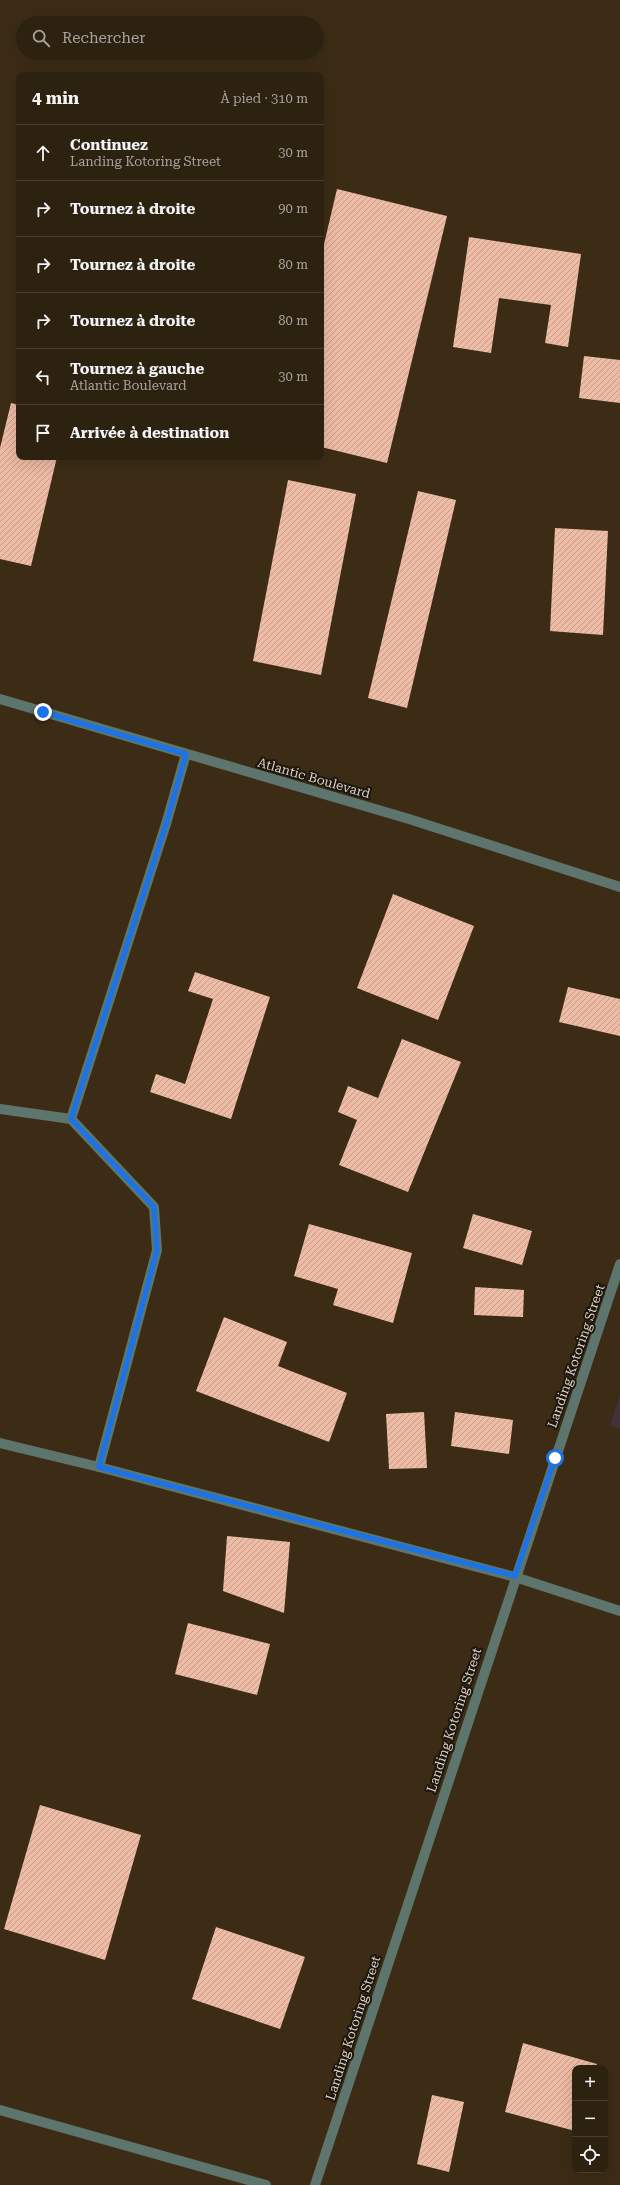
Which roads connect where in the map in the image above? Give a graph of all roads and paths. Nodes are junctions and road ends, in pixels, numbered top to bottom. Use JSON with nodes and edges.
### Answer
{"nodes":[{"id":1,"x":0,"y":699,"type":"edge"},
{"id":2,"x":186,"y":754,"type":"junction"},
{"id":3,"x":620,"y":886,"type":"edge"},
{"id":4,"x":0,"y":1109,"type":"edge"},
{"id":5,"x":71,"y":1119,"type":"junction"},
{"id":6,"x":620,"y":1264,"type":"edge"},
{"id":7,"x":0,"y":1443,"type":"edge"},
{"id":8,"x":99,"y":1467,"type":"junction"},
{"id":9,"x":515,"y":1576,"type":"junction"},
{"id":10,"x":620,"y":1612,"type":"edge"},
{"id":11,"x":0,"y":2110,"type":"edge"},
{"id":12,"x":266,"y":2185,"type":"edge"},
{"id":13,"x":315,"y":2185,"type":"edge"}],
"edges":[{"from":1,"to":2,"type":"street","name":"Atlantic Boulevard"},
{"from":2,"to":3,"type":"street","name":"Atlantic Boulevard"},
{"from":2,"to":5,"type":"street"},
{"from":4,"to":5,"type":"street"},
{"from":5,"to":8,"type":"street"},
{"from":6,"to":9,"type":"street","name":"Landing Kotoring Street"},
{"from":7,"to":8,"type":"street"},
{"from":8,"to":9,"type":"street"},
{"from":9,"to":10,"type":"street"},
{"from":9,"to":13,"type":"street","name":"Landing Kotoring Street"},
{"from":11,"to":12,"type":"street"}]}
